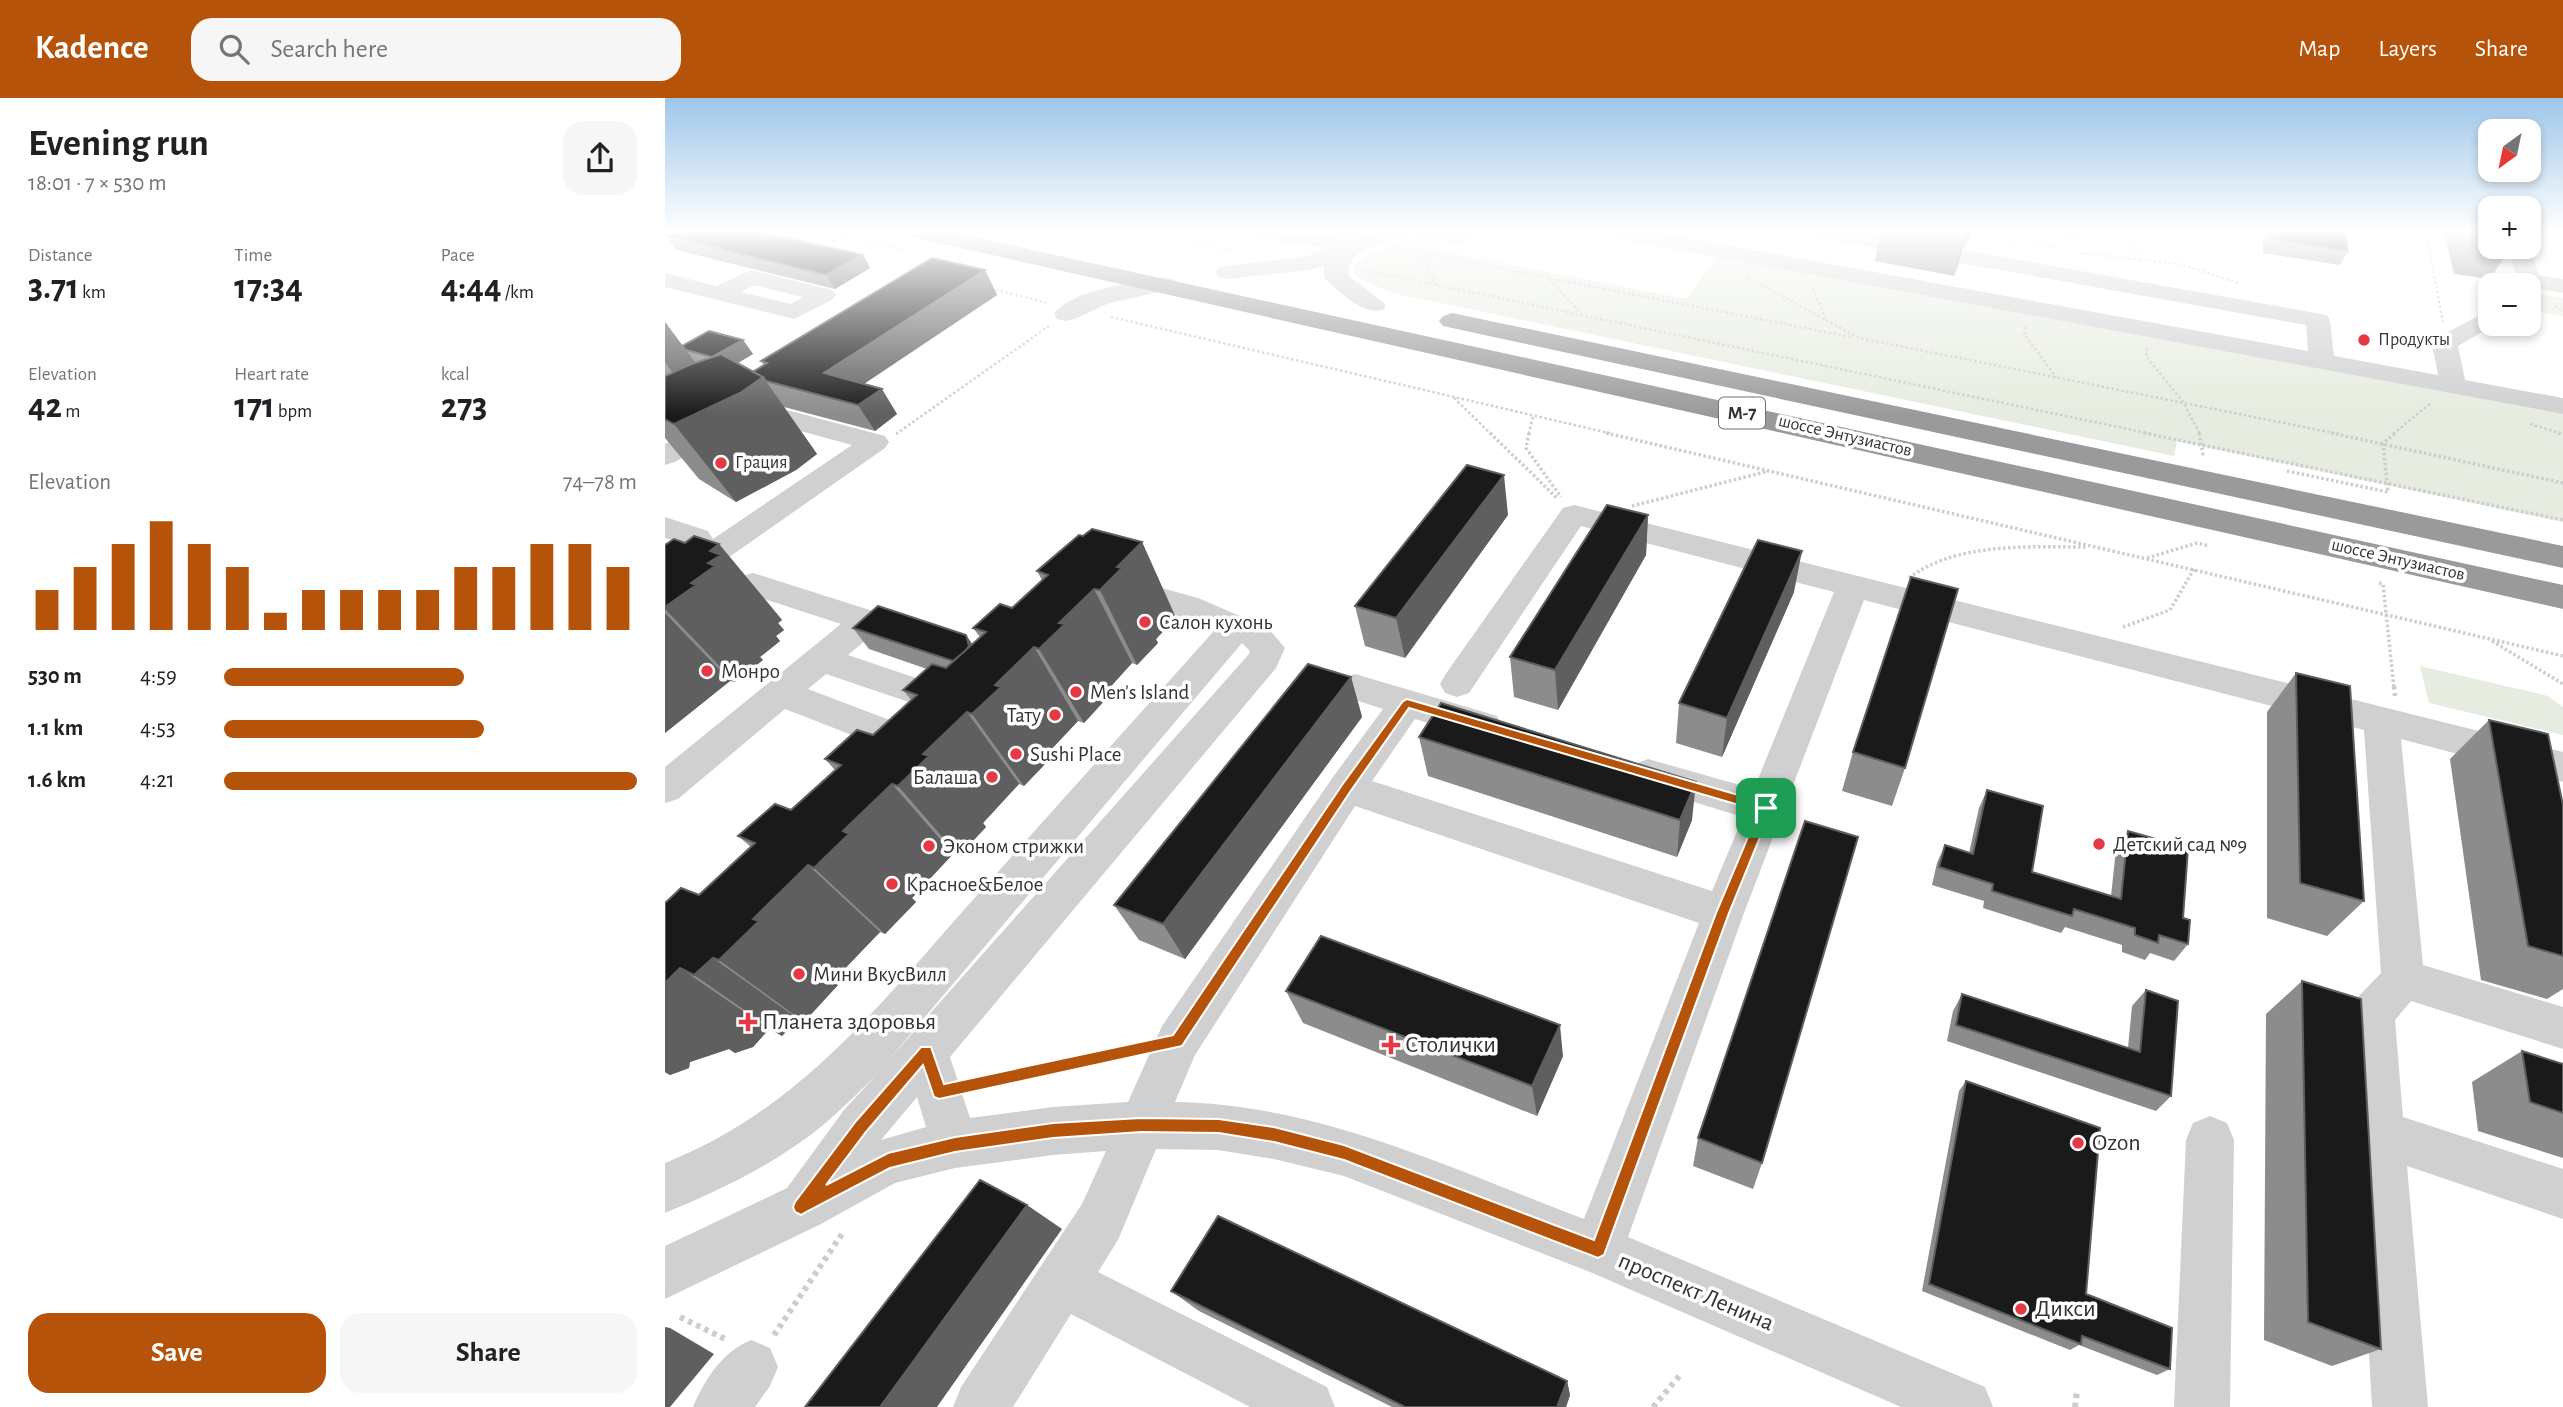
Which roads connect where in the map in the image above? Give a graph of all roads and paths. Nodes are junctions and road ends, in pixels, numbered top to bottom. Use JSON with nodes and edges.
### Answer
{"nodes":[{"id":1,"x":1003,"y":293,"type":"edge"},
{"id":2,"x":1086,"y":293,"type":"edge"},
{"id":3,"x":1121,"y":293,"type":"edge"},
{"id":4,"x":1206,"y":293,"type":"edge"},
{"id":5,"x":1321,"y":293,"type":"dead end"},
{"id":6,"x":1358,"y":293,"type":"edge"},
{"id":7,"x":1465,"y":293,"type":"edge"},
{"id":8,"x":1563,"y":293,"type":"edge"},
{"id":9,"x":1627,"y":293,"type":"edge"},
{"id":10,"x":1777,"y":293,"type":"edge"},
{"id":11,"x":1970,"y":293,"type":"edge"},
{"id":12,"x":2168,"y":293,"type":"edge"},
{"id":13,"x":2440,"y":293,"type":"edge"},
{"id":14,"x":1374,"y":305,"type":"junction"},
{"id":15,"x":2032,"y":307,"type":"junction"},
{"id":16,"x":1070,"y":312,"type":"junction"},
{"id":17,"x":1585,"y":317,"type":"junction"},
{"id":18,"x":2478,"y":324,"type":"edge"},
{"id":19,"x":2149,"y":329,"type":"junction"},
{"id":20,"x":1859,"y":338,"type":"junction"},
{"id":21,"x":2445,"y":343,"type":"junction"},
{"id":22,"x":2357,"y":349,"type":"dead end"},
{"id":23,"x":2322,"y":360,"type":"junction"},
{"id":24,"x":2057,"y":377,"type":"junction"},
{"id":25,"x":2441,"y":383,"type":"junction"},
{"id":26,"x":665,"y":386,"type":"edge"},
{"id":27,"x":1453,"y":397,"type":"junction"},
{"id":28,"x":2184,"y":403,"type":"junction"},
{"id":29,"x":2563,"y":405,"type":"edge"},
{"id":30,"x":748,"y":407,"type":"junction"},
{"id":31,"x":1533,"y":416,"type":"junction"},
{"id":32,"x":2383,"y":443,"type":"junction"},
{"id":33,"x":2204,"y":444,"type":"junction"},
{"id":34,"x":2203,"y":454,"type":"dead end"},
{"id":35,"x":665,"y":456,"type":"edge"},
{"id":36,"x":1770,"y":471,"type":"junction"},
{"id":37,"x":2283,"y":471,"type":"dead end"},
{"id":38,"x":2387,"y":482,"type":"junction"},
{"id":39,"x":2563,"y":483,"type":"edge"},
{"id":40,"x":1583,"y":518,"type":"junction"},
{"id":41,"x":2563,"y":520,"type":"edge"},
{"id":42,"x":665,"y":527,"type":"edge"},
{"id":43,"x":2197,"y":543,"type":"dead end"},
{"id":44,"x":2097,"y":547,"type":"junction"},
{"id":45,"x":2563,"y":557,"type":"edge"},
{"id":46,"x":2146,"y":558,"type":"junction"},
{"id":47,"x":704,"y":559,"type":"junction"},
{"id":48,"x":2194,"y":569,"type":"junction"},
{"id":49,"x":753,"y":584,"type":"junction"},
{"id":50,"x":2383,"y":584,"type":"dead end"},
{"id":51,"x":1853,"y":586,"type":"junction"},
{"id":52,"x":1893,"y":597,"type":"junction"},
{"id":53,"x":2563,"y":597,"type":"edge"},
{"id":54,"x":1098,"y":605,"type":"edge"},
{"id":55,"x":2387,"y":614,"type":"junction"},
{"id":56,"x":1235,"y":629,"type":"junction"},
{"id":57,"x":2488,"y":638,"type":"junction"},
{"id":58,"x":2073,"y":642,"type":"junction"},
{"id":59,"x":665,"y":650,"type":"edge"},
{"id":60,"x":2563,"y":656,"type":"edge"},
{"id":61,"x":821,"y":659,"type":"junction"},
{"id":62,"x":1457,"y":684,"type":"dead end"},
{"id":63,"x":2563,"y":684,"type":"edge"},
{"id":64,"x":1355,"y":687,"type":"dead end"},
{"id":65,"x":781,"y":693,"type":"junction"},
{"id":66,"x":1407,"y":704,"type":"junction"},
{"id":67,"x":2389,"y":723,"type":"junction"},
{"id":68,"x":1513,"y":734,"type":"edge"},
{"id":69,"x":938,"y":754,"type":"junction"},
{"id":70,"x":1620,"y":766,"type":"edge"},
{"id":71,"x":2563,"y":767,"type":"edge"},
{"id":72,"x":908,"y":782,"type":"edge"},
{"id":73,"x":665,"y":788,"type":"edge"},
{"id":74,"x":1346,"y":788,"type":"junction"},
{"id":75,"x":1766,"y":808,"type":"junction"},
{"id":76,"x":1723,"y":913,"type":"junction"},
{"id":77,"x":2403,"y":979,"type":"junction"},
{"id":78,"x":2563,"y":1028,"type":"edge"},
{"id":79,"x":1178,"y":1041,"type":"junction"},
{"id":80,"x":932,"y":1072,"type":"junction"},
{"id":81,"x":1141,"y":1125,"type":"junction"},
{"id":82,"x":2380,"y":1133,"type":"junction"},
{"id":83,"x":2210,"y":1140,"type":"dead end"},
{"id":84,"x":955,"y":1144,"type":"junction"},
{"id":85,"x":665,"y":1188,"type":"edge"},
{"id":86,"x":2563,"y":1194,"type":"edge"},
{"id":87,"x":801,"y":1207,"type":"junction"},
{"id":88,"x":842,"y":1234,"type":"dead end"},
{"id":89,"x":1598,"y":1250,"type":"junction"},
{"id":90,"x":665,"y":1273,"type":"edge"},
{"id":91,"x":1064,"y":1282,"type":"junction"},
{"id":92,"x":746,"y":1373,"type":"edge"},
{"id":93,"x":1681,"y":1374,"type":"dead end"},
{"id":94,"x":2077,"y":1391,"type":"dead end"},
{"id":95,"x":981,"y":1407,"type":"edge"},
{"id":96,"x":1307,"y":1407,"type":"edge"},
{"id":97,"x":1653,"y":1407,"type":"edge"},
{"id":98,"x":1965,"y":1407,"type":"edge"},
{"id":99,"x":2075,"y":1407,"type":"edge"},
{"id":100,"x":2202,"y":1407,"type":"edge"},
{"id":101,"x":2400,"y":1407,"type":"edge"}],
"edges":[{"from":1,"to":16,"type":"path"},
{"from":2,"to":16,"type":"street"},
{"from":3,"to":16,"type":"street"},
{"from":4,"to":53,"type":"highway","name":"шоссе Энтузиастов","number":"М-7"},
{"from":5,"to":14,"type":"highway","name":"шоссе Энтузиастов","number":"М-7"},
{"from":6,"to":14,"type":"street"},
{"from":7,"to":17,"type":"path"},
{"from":8,"to":17,"type":"path"},
{"from":9,"to":20,"type":"path"},
{"from":10,"to":20,"type":"path"},
{"from":11,"to":15,"type":"street"},
{"from":12,"to":23,"type":"street"},
{"from":13,"to":21,"type":"path"},
{"from":14,"to":45,"type":"highway","name":"шоссе Энтузиастов","number":"М-7"},
{"from":15,"to":19,"type":"street"},
{"from":15,"to":24,"type":"path"},
{"from":16,"to":27,"type":"path"},
{"from":17,"to":33,"type":"path"},
{"from":18,"to":21,"type":"street"},
{"from":19,"to":23,"type":"street"},
{"from":19,"to":28,"type":"path"},
{"from":20,"to":24,"type":"path"},
{"from":21,"to":25,"type":"street"},
{"from":22,"to":25,"type":"street"},
{"from":23,"to":25,"type":"street"},
{"from":24,"to":28,"type":"path"},
{"from":25,"to":29,"type":"street"},
{"from":25,"to":32,"type":"path"},
{"from":26,"to":30,"type":"street"},
{"from":27,"to":31,"type":"path"},
{"from":27,"to":40,"type":"path"},
{"from":28,"to":32,"type":"path"},
{"from":28,"to":33,"type":"path"},
{"from":30,"to":35,"type":"street"},
{"from":30,"to":47,"type":"street"},
{"from":31,"to":36,"type":"path"},
{"from":31,"to":40,"type":"path"},
{"from":32,"to":38,"type":"path"},
{"from":32,"to":39,"type":"path"},
{"from":33,"to":34,"type":"path"},
{"from":33,"to":38,"type":"path"},
{"from":36,"to":40,"type":"path"},
{"from":36,"to":44,"type":"path"},
{"from":37,"to":38,"type":"path"},
{"from":38,"to":41,"type":"path"},
{"from":40,"to":51,"type":"street"},
{"from":40,"to":62,"type":"street"},
{"from":42,"to":47,"type":"street"},
{"from":43,"to":46,"type":"path"},
{"from":44,"to":46,"type":"path"},
{"from":44,"to":52,"type":"path"},
{"from":46,"to":48,"type":"path"},
{"from":47,"to":49,"type":"street"},
{"from":48,"to":55,"type":"path"},
{"from":48,"to":58,"type":"path"},
{"from":49,"to":59,"type":"street"},
{"from":49,"to":61,"type":"street"},
{"from":50,"to":55,"type":"path"},
{"from":51,"to":52,"type":"street"},
{"from":51,"to":75,"type":"street"},
{"from":52,"to":58,"type":"street"},
{"from":54,"to":56,"type":"street"},
{"from":55,"to":57,"type":"path"},
{"from":55,"to":67,"type":"path"},
{"from":56,"to":80,"type":"street"},
{"from":56,"to":85,"type":"street"},
{"from":57,"to":60,"type":"path"},
{"from":57,"to":63,"type":"path"},
{"from":58,"to":67,"type":"street"},
{"from":61,"to":65,"type":"street"},
{"from":61,"to":69,"type":"street"},
{"from":64,"to":66,"type":"street"},
{"from":65,"to":69,"type":"street"},
{"from":65,"to":73,"type":"street"},
{"from":66,"to":68,"type":"street"},
{"from":66,"to":74,"type":"street"},
{"from":67,"to":71,"type":"street"},
{"from":67,"to":77,"type":"street"},
{"from":69,"to":72,"type":"street"},
{"from":70,"to":75,"type":"street"},
{"from":74,"to":76,"type":"street"},
{"from":74,"to":79,"type":"street"},
{"from":75,"to":76,"type":"street"},
{"from":76,"to":89,"type":"street"},
{"from":77,"to":78,"type":"street"},
{"from":77,"to":82,"type":"street"},
{"from":79,"to":80,"type":"path"},
{"from":79,"to":81,"type":"street"},
{"from":80,"to":84,"type":"street"},
{"from":80,"to":87,"type":"street"},
{"from":81,"to":84,"type":"street","name":"проспект Ленина"},
{"from":81,"to":89,"type":"street","name":"проспект Ленина"},
{"from":81,"to":91,"type":"street"},
{"from":82,"to":86,"type":"street"},
{"from":82,"to":101,"type":"street"},
{"from":83,"to":100,"type":"street"},
{"from":84,"to":87,"type":"street","name":"проспект Ленина"},
{"from":87,"to":90,"type":"street","name":"проспект Ленина"},
{"from":88,"to":92,"type":"path"},
{"from":89,"to":98,"type":"street","name":"проспект Ленина"},
{"from":91,"to":95,"type":"street"},
{"from":91,"to":96,"type":"street"},
{"from":93,"to":97,"type":"path"},
{"from":94,"to":99,"type":"path"}]}
